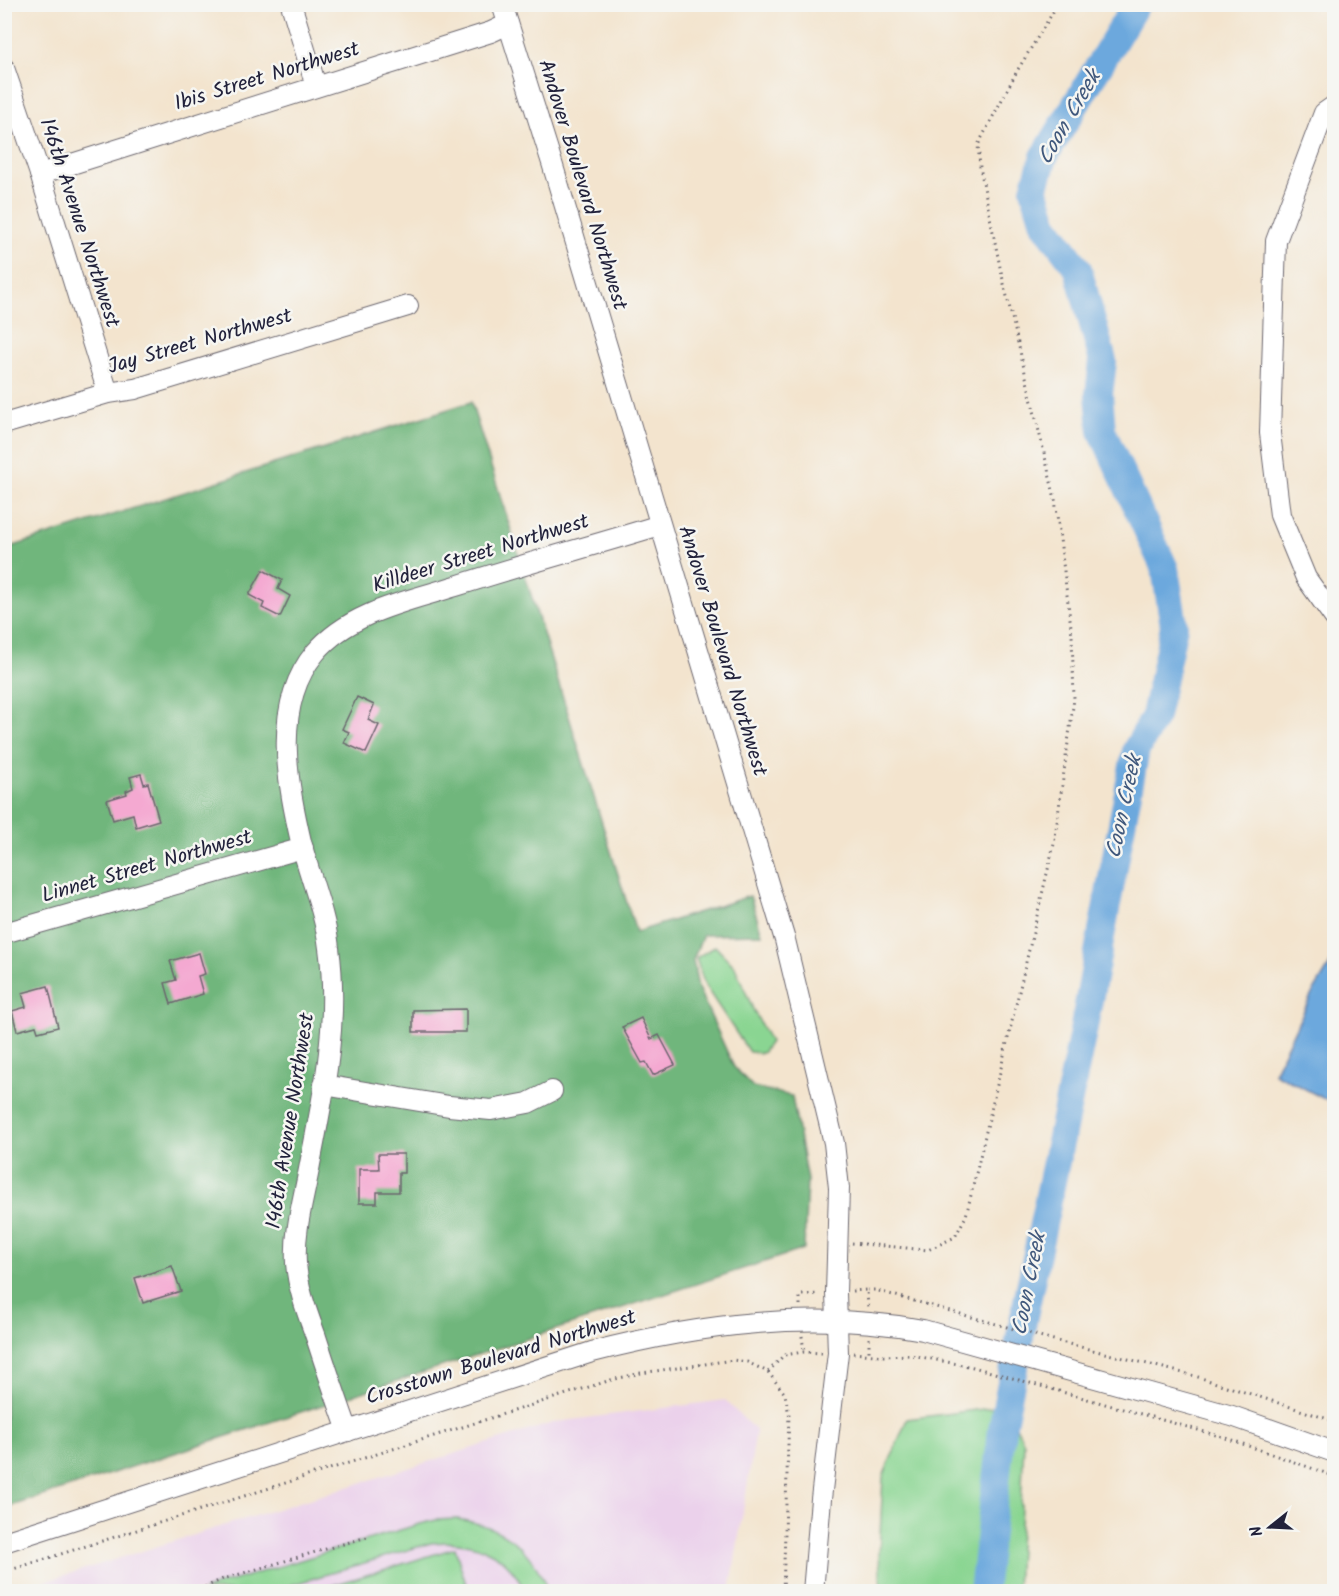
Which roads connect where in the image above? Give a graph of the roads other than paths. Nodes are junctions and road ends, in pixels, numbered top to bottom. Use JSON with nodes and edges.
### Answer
{"nodes":[{"id":1,"x":291,"y":4,"type":"edge"},
{"id":2,"x":502,"y":4,"type":"edge"},
{"id":3,"x":507,"y":24,"type":"junction"},
{"id":4,"x":4,"y":68,"type":"edge"},
{"id":5,"x":316,"y":86,"type":"junction"},
{"id":6,"x":1335,"y":106,"type":"edge"},
{"id":7,"x":40,"y":174,"type":"junction"},
{"id":8,"x":408,"y":306,"type":"dead end"},
{"id":9,"x":108,"y":393,"type":"junction"},
{"id":10,"x":4,"y":424,"type":"edge"},
{"id":11,"x":660,"y":525,"type":"junction"},
{"id":12,"x":1335,"y":617,"type":"edge"},
{"id":13,"x":324,"y":643,"type":"joint"},
{"id":14,"x":303,"y":848,"type":"junction"},
{"id":15,"x":4,"y":933,"type":"edge"},
{"id":16,"x":324,"y":1085,"type":"junction"},
{"id":17,"x":552,"y":1092,"type":"dead end"},
{"id":18,"x":837,"y":1321,"type":"junction"},
{"id":19,"x":348,"y":1431,"type":"junction"},
{"id":20,"x":1335,"y":1452,"type":"edge"},
{"id":21,"x":4,"y":1542,"type":"edge"},
{"id":22,"x":813,"y":1592,"type":"edge"}],
"edges":[{"from":1,"to":5,"type":"street"},
{"from":2,"to":3,"type":"street","name":"Andover Boulevard Northwest"},
{"from":3,"to":5,"type":"street","name":"Ibis Street Northwest"},
{"from":3,"to":11,"type":"street","name":"Andover Boulevard Northwest"},
{"from":4,"to":7,"type":"street","name":"146th Avenue Northwest"},
{"from":5,"to":7,"type":"street","name":"Ibis Street Northwest"},
{"from":6,"to":12,"type":"street"},
{"from":7,"to":9,"type":"street","name":"146th Avenue Northwest"},
{"from":8,"to":9,"type":"street","name":"Jay Street Northwest"},
{"from":9,"to":10,"type":"street","name":"Jay Street Northwest"},
{"from":11,"to":13,"type":"street","name":"Killdeer Street Northwest"},
{"from":11,"to":18,"type":"street","name":"Andover Boulevard Northwest"},
{"from":13,"to":14,"type":"street","name":"146th Avenue Northwest"},
{"from":14,"to":15,"type":"street","name":"Linnet Street Northwest"},
{"from":14,"to":16,"type":"street","name":"146th Avenue Northwest"},
{"from":16,"to":17,"type":"street"},
{"from":16,"to":19,"type":"street","name":"146th Avenue Northwest"},
{"from":18,"to":19,"type":"street","name":"Crosstown Boulevard Northwest"},
{"from":18,"to":20,"type":"street","name":"Crosstown Boulevard Northwest"},
{"from":18,"to":22,"type":"street","name":"Andover Boulevard Northwest"},
{"from":19,"to":21,"type":"street","name":"Crosstown Boulevard Northwest"}]}
